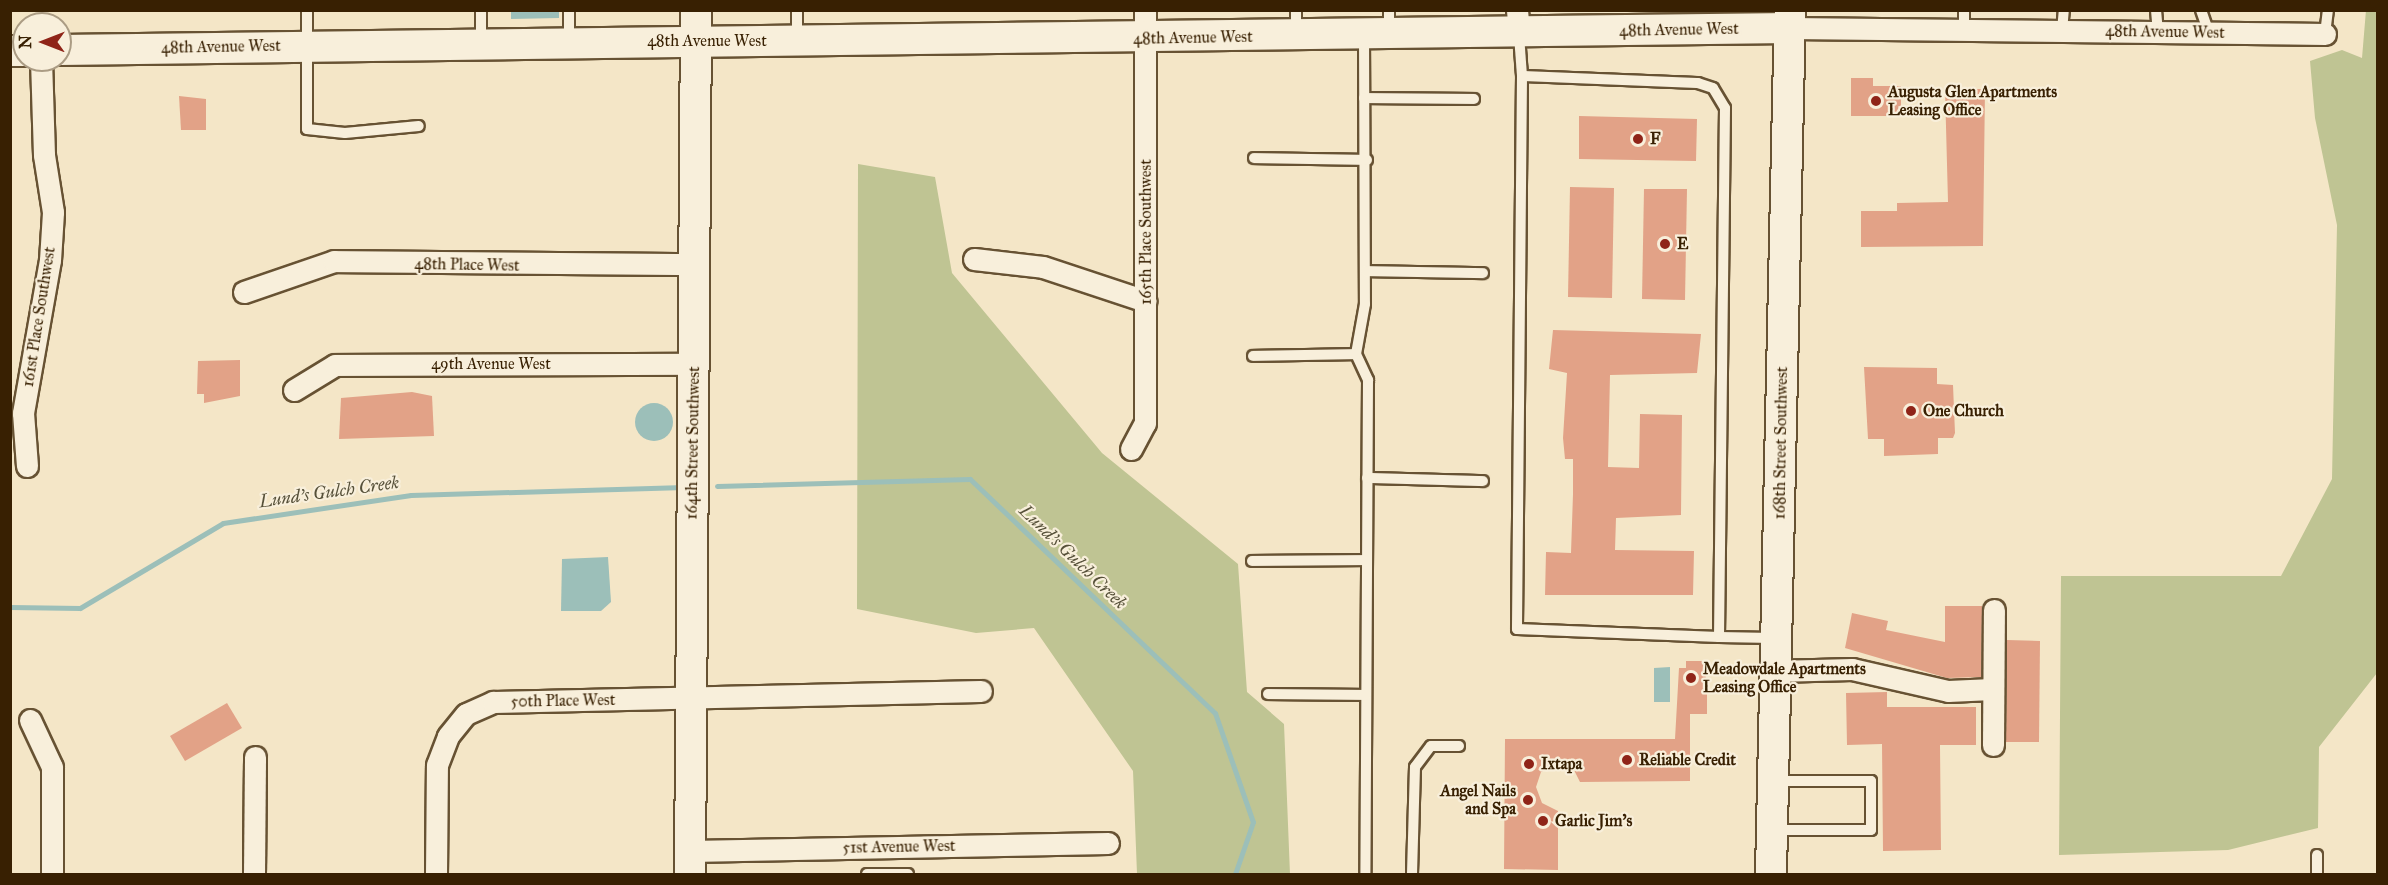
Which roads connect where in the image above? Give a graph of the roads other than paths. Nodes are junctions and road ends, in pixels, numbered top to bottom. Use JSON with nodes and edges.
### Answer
{"nodes":[{"id":1,"x":307,"y":10,"type":"edge"},
{"id":2,"x":481,"y":10,"type":"edge"},
{"id":3,"x":569,"y":10,"type":"edge"},
{"id":4,"x":696,"y":10,"type":"edge"},
{"id":5,"x":797,"y":10,"type":"edge"},
{"id":6,"x":2156,"y":10,"type":"edge"},
{"id":7,"x":2201,"y":10,"type":"edge"},
{"id":8,"x":2328,"y":10,"type":"edge"},
{"id":9,"x":1790,"y":19,"type":"edge"},
{"id":10,"x":1964,"y":20,"type":"edge"},
{"id":11,"x":2063,"y":21,"type":"edge"},
{"id":12,"x":1518,"y":22,"type":"edge"},
{"id":13,"x":1296,"y":24,"type":"edge"},
{"id":14,"x":1145,"y":25,"type":"edge"},
{"id":15,"x":1380,"y":27,"type":"edge"},
{"id":16,"x":2158,"y":32,"type":"junction"},
{"id":17,"x":2209,"y":33,"type":"junction"},
{"id":18,"x":2325,"y":34,"type":"joint"},
{"id":19,"x":696,"y":41,"type":"junction"},
{"id":20,"x":797,"y":41,"type":"junction"},
{"id":21,"x":569,"y":43,"type":"junction"},
{"id":22,"x":481,"y":44,"type":"junction"},
{"id":23,"x":304,"y":45,"type":"junction"},
{"id":24,"x":72,"y":50,"type":"edge"},
{"id":25,"x":41,"y":72,"type":"edge"},
{"id":26,"x":1522,"y":76,"type":"junction"},
{"id":27,"x":1364,"y":98,"type":"junction"},
{"id":28,"x":1474,"y":99,"type":"dead end"},
{"id":29,"x":419,"y":126,"type":"dead end"},
{"id":30,"x":1254,"y":158,"type":"dead end"},
{"id":31,"x":1366,"y":160,"type":"junction"},
{"id":32,"x":974,"y":260,"type":"dead end"},
{"id":33,"x":694,"y":264,"type":"junction"},
{"id":34,"x":1366,"y":271,"type":"junction"},
{"id":35,"x":1484,"y":273,"type":"dead end"},
{"id":36,"x":244,"y":292,"type":"dead end"},
{"id":37,"x":1146,"y":301,"type":"junction"},
{"id":38,"x":1356,"y":354,"type":"junction"},
{"id":39,"x":1253,"y":356,"type":"dead end"},
{"id":40,"x":694,"y":364,"type":"junction"},
{"id":41,"x":294,"y":390,"type":"dead end"},
{"id":42,"x":1131,"y":449,"type":"dead end"},
{"id":43,"x":27,"y":466,"type":"dead end"},
{"id":44,"x":1367,"y":478,"type":"junction"},
{"id":45,"x":1484,"y":481,"type":"dead end"},
{"id":46,"x":1367,"y":560,"type":"junction"},
{"id":47,"x":1252,"y":561,"type":"dead end"},
{"id":48,"x":1994,"y":610,"type":"dead end"},
{"id":49,"x":1719,"y":637,"type":"junction"},
{"id":50,"x":1776,"y":638,"type":"junction"},
{"id":51,"x":1775,"y":671,"type":"junction"},
{"id":52,"x":1992,"y":689,"type":"junction"},
{"id":53,"x":981,"y":691,"type":"dead end"},
{"id":54,"x":1268,"y":694,"type":"dead end"},
{"id":55,"x":1366,"y":695,"type":"junction"},
{"id":56,"x":691,"y":699,"type":"junction"},
{"id":57,"x":30,"y":720,"type":"dead end"},
{"id":58,"x":1993,"y":745,"type":"dead end"},
{"id":59,"x":1459,"y":746,"type":"dead end"},
{"id":60,"x":255,"y":757,"type":"dead end"},
{"id":61,"x":1773,"y":782,"type":"junction"},
{"id":62,"x":1772,"y":830,"type":"junction"},
{"id":63,"x":1108,"y":843,"type":"dead end"},
{"id":64,"x":2317,"y":855,"type":"dead end"},
{"id":65,"x":690,"y":863,"type":"edge"},
{"id":66,"x":52,"y":874,"type":"edge"},
{"id":67,"x":254,"y":874,"type":"edge"},
{"id":68,"x":436,"y":874,"type":"edge"},
{"id":69,"x":867,"y":874,"type":"edge"},
{"id":70,"x":908,"y":874,"type":"edge"},
{"id":71,"x":1365,"y":874,"type":"edge"},
{"id":72,"x":1412,"y":874,"type":"edge"},
{"id":73,"x":1771,"y":874,"type":"edge"},
{"id":74,"x":2317,"y":874,"type":"edge"}],
"edges":[{"from":1,"to":23,"type":"lane"},
{"from":2,"to":22,"type":"lane"},
{"from":3,"to":21,"type":"lane"},
{"from":4,"to":19,"type":"street","name":"164th Street Southwest"},
{"from":5,"to":20,"type":"lane"},
{"from":6,"to":16,"type":"lane"},
{"from":7,"to":17,"type":"lane"},
{"from":8,"to":18,"type":"lane"},
{"from":9,"to":10,"type":"street","name":"48th Avenue West"},
{"from":9,"to":12,"type":"street","name":"48th Avenue West"},
{"from":9,"to":50,"type":"street","name":"168th Street Southwest"},
{"from":10,"to":11,"type":"street","name":"48th Avenue West"},
{"from":11,"to":16,"type":"street","name":"48th Avenue West"},
{"from":12,"to":15,"type":"street","name":"48th Avenue West"},
{"from":12,"to":26,"type":"lane"},
{"from":13,"to":14,"type":"street","name":"48th Avenue West"},
{"from":13,"to":15,"type":"street","name":"48th Avenue West"},
{"from":14,"to":20,"type":"street","name":"48th Avenue West"},
{"from":14,"to":37,"type":"street","name":"165th Place Southwest"},
{"from":15,"to":27,"type":"lane"},
{"from":16,"to":17,"type":"street","name":"48th Avenue West"},
{"from":17,"to":18,"type":"street","name":"48th Avenue West"},
{"from":19,"to":20,"type":"street","name":"48th Avenue West"},
{"from":19,"to":21,"type":"street","name":"48th Avenue West"},
{"from":19,"to":33,"type":"street","name":"164th Street Southwest"},
{"from":21,"to":22,"type":"street","name":"48th Avenue West"},
{"from":22,"to":23,"type":"street","name":"48th Avenue West"},
{"from":23,"to":24,"type":"street","name":"48th Avenue West"},
{"from":23,"to":29,"type":"lane"},
{"from":25,"to":43,"type":"street","name":"161st Place Southwest"},
{"from":26,"to":49,"type":"lane"},
{"from":26,"to":49,"type":"lane"},
{"from":27,"to":28,"type":"lane"},
{"from":27,"to":31,"type":"lane"},
{"from":30,"to":31,"type":"lane"},
{"from":31,"to":34,"type":"lane"},
{"from":32,"to":37,"type":"street"},
{"from":33,"to":36,"type":"street","name":"48th Place West"},
{"from":33,"to":40,"type":"street","name":"164th Street Southwest"},
{"from":34,"to":35,"type":"lane"},
{"from":34,"to":38,"type":"lane"},
{"from":37,"to":42,"type":"street","name":"165th Place Southwest"},
{"from":38,"to":39,"type":"lane"},
{"from":38,"to":44,"type":"lane"},
{"from":40,"to":41,"type":"street","name":"49th Avenue West"},
{"from":40,"to":56,"type":"street","name":"164th Street Southwest"},
{"from":44,"to":45,"type":"lane"},
{"from":44,"to":46,"type":"lane"},
{"from":46,"to":47,"type":"lane"},
{"from":46,"to":55,"type":"lane"},
{"from":48,"to":52,"type":"street"},
{"from":49,"to":50,"type":"lane"},
{"from":50,"to":51,"type":"street","name":"168th Street Southwest"},
{"from":51,"to":52,"type":"street"},
{"from":51,"to":61,"type":"street","name":"168th Street Southwest"},
{"from":52,"to":58,"type":"street"},
{"from":53,"to":56,"type":"street","name":"50th Place West"},
{"from":54,"to":55,"type":"lane"},
{"from":55,"to":71,"type":"lane"},
{"from":56,"to":65,"type":"street","name":"164th Street Southwest"},
{"from":56,"to":68,"type":"street","name":"50th Place West"},
{"from":57,"to":66,"type":"street"},
{"from":59,"to":72,"type":"lane"},
{"from":60,"to":67,"type":"street"},
{"from":61,"to":62,"type":"street","name":"168th Street Southwest"},
{"from":61,"to":62,"type":"lane"},
{"from":62,"to":73,"type":"street","name":"168th Street Southwest"},
{"from":63,"to":65,"type":"street","name":"51st Avenue West"},
{"from":64,"to":74,"type":"lane"},
{"from":69,"to":70,"type":"lane"}]}
